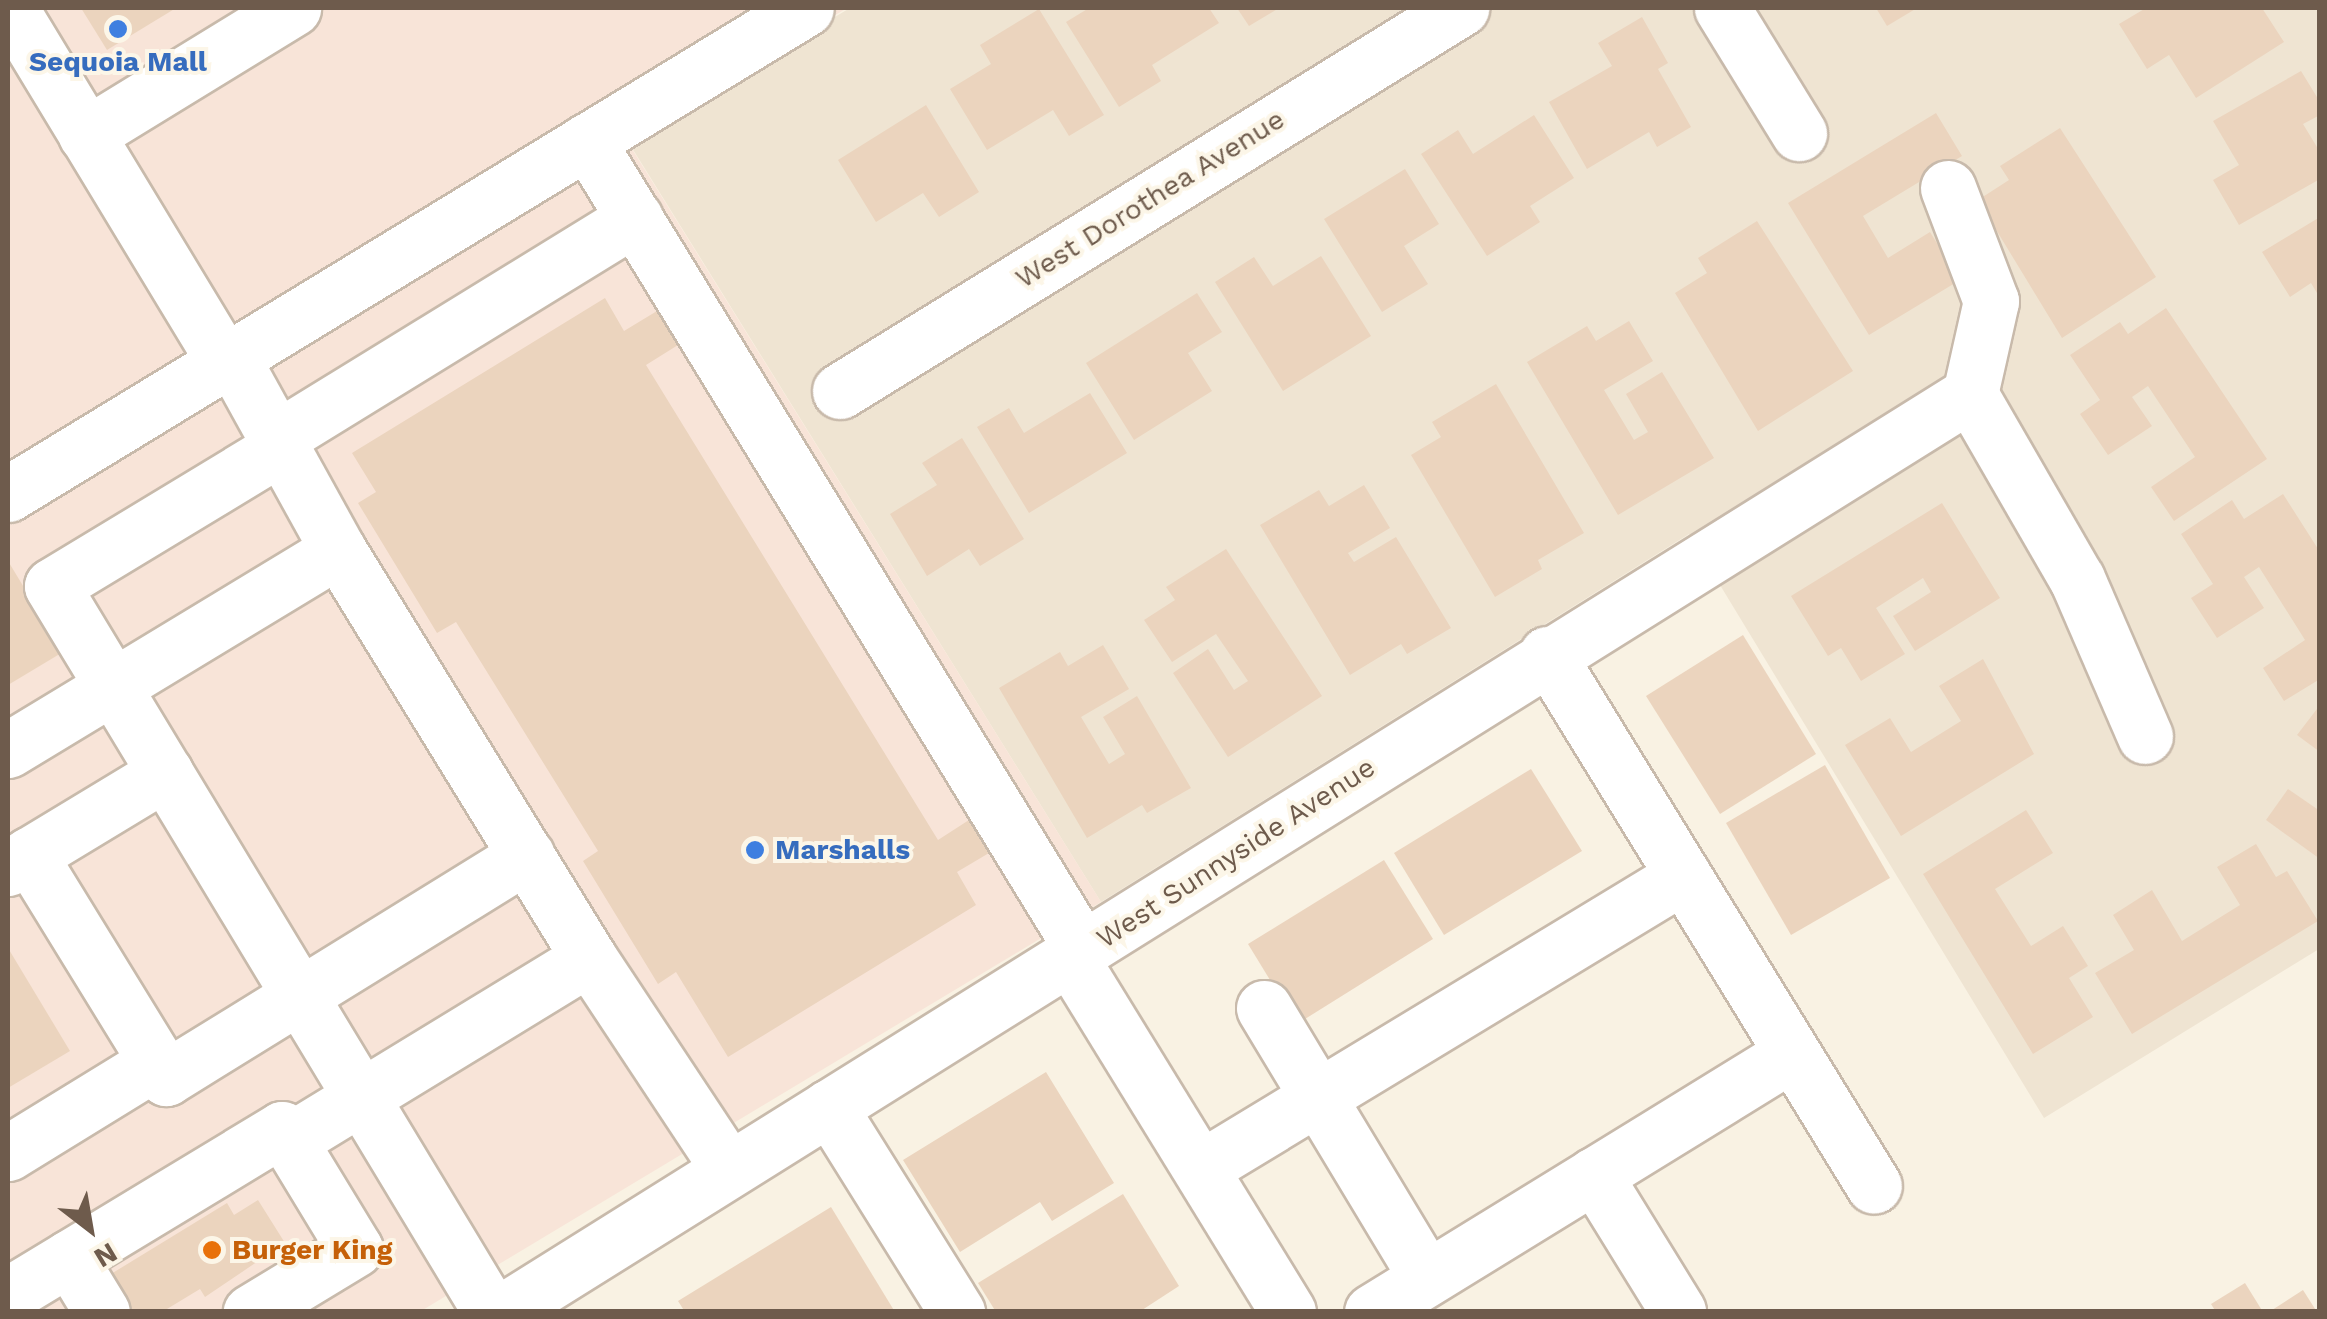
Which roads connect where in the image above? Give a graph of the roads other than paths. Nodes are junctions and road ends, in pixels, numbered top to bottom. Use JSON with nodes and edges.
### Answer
{"nodes":[{"id":1,"x":10,"y":8,"type":"edge"},
{"id":2,"x":293,"y":8,"type":"edge"},
{"id":3,"x":806,"y":8,"type":"edge"},
{"id":4,"x":1461,"y":8,"type":"edge"},
{"id":5,"x":1722,"y":8,"type":"edge"},
{"id":6,"x":1799,"y":132,"type":"dead end"},
{"id":7,"x":86,"y":135,"type":"junction"},
{"id":8,"x":587,"y":141,"type":"junction"},
{"id":9,"x":1948,"y":188,"type":"dead end"},
{"id":10,"x":636,"y":218,"type":"junction"},
{"id":11,"x":228,"y":360,"type":"junction"},
{"id":12,"x":840,"y":391,"type":"dead end"},
{"id":13,"x":1970,"y":394,"type":"junction"},
{"id":14,"x":278,"y":443,"type":"junction"},
{"id":15,"x":8,"y":494,"type":"edge"},
{"id":16,"x":338,"y":550,"type":"junction"},
{"id":17,"x":1547,"y":654,"type":"junction"},
{"id":18,"x":112,"y":687,"type":"junction"},
{"id":19,"x":2146,"y":736,"type":"dead end"},
{"id":20,"x":8,"y":750,"type":"edge"},
{"id":21,"x":164,"y":773,"type":"junction"},
{"id":22,"x":527,"y":856,"type":"junction"},
{"id":23,"x":18,"y":862,"type":"edge"},
{"id":24,"x":1683,"y":876,"type":"junction"},
{"id":25,"x":1077,"y":954,"type":"junction"},
{"id":26,"x":589,"y":958,"type":"junction"},
{"id":27,"x":299,"y":996,"type":"junction"},
{"id":28,"x":1264,"y":1008,"type":"dead end"},
{"id":29,"x":1791,"y":1054,"type":"junction"},
{"id":30,"x":156,"y":1062,"type":"junction"},
{"id":31,"x":360,"y":1097,"type":"junction"},
{"id":32,"x":1319,"y":1098,"type":"junction"},
{"id":33,"x":829,"y":1108,"type":"junction"},
{"id":34,"x":289,"y":1141,"type":"junction"},
{"id":35,"x":8,"y":1153,"type":"edge"},
{"id":36,"x":728,"y":1168,"type":"junction"},
{"id":37,"x":1201,"y":1168,"type":"junction"},
{"id":38,"x":1594,"y":1175,"type":"junction"},
{"id":39,"x":1874,"y":1186,"type":"dead end"},
{"id":40,"x":69,"y":1258,"type":"junction"},
{"id":41,"x":8,"y":1295,"type":"edge"},
{"id":42,"x":1395,"y":1301,"type":"edge"},
{"id":43,"x":520,"y":1306,"type":"edge"},
{"id":44,"x":1678,"y":1310,"type":"edge"},
{"id":45,"x":102,"y":1312,"type":"edge"},
{"id":46,"x":213,"y":1312,"type":"edge"},
{"id":47,"x":251,"y":1312,"type":"edge"},
{"id":48,"x":958,"y":1312,"type":"edge"},
{"id":49,"x":1288,"y":1312,"type":"edge"}],
"edges":[{"from":1,"to":7,"type":"street"},
{"from":2,"to":7,"type":"street"},
{"from":3,"to":8,"type":"street"},
{"from":4,"to":12,"type":"street","name":"West Dorothea Avenue"},
{"from":5,"to":6,"type":"street"},
{"from":7,"to":11,"type":"street"},
{"from":8,"to":10,"type":"street"},
{"from":8,"to":11,"type":"street"},
{"from":9,"to":13,"type":"street"},
{"from":10,"to":14,"type":"street"},
{"from":10,"to":25,"type":"street"},
{"from":11,"to":14,"type":"street"},
{"from":11,"to":15,"type":"street"},
{"from":13,"to":17,"type":"street","name":"West Sunnyside Avenue"},
{"from":13,"to":19,"type":"street"},
{"from":14,"to":16,"type":"street"},
{"from":14,"to":18,"type":"street"},
{"from":16,"to":18,"type":"street"},
{"from":16,"to":22,"type":"street"},
{"from":17,"to":24,"type":"street"},
{"from":17,"to":25,"type":"street","name":"West Sunnyside Avenue"},
{"from":18,"to":20,"type":"street"},
{"from":18,"to":21,"type":"street"},
{"from":21,"to":23,"type":"street"},
{"from":21,"to":27,"type":"street"},
{"from":22,"to":26,"type":"street"},
{"from":22,"to":27,"type":"street"},
{"from":23,"to":30,"type":"street"},
{"from":24,"to":29,"type":"street"},
{"from":24,"to":32,"type":"street"},
{"from":25,"to":33,"type":"street","name":"West Sunnyside Avenue"},
{"from":25,"to":37,"type":"street"},
{"from":26,"to":31,"type":"street"},
{"from":26,"to":36,"type":"street"},
{"from":27,"to":30,"type":"street"},
{"from":27,"to":31,"type":"street"},
{"from":28,"to":32,"type":"street"},
{"from":29,"to":38,"type":"street"},
{"from":29,"to":39,"type":"street"},
{"from":30,"to":35,"type":"street"},
{"from":31,"to":34,"type":"street"},
{"from":31,"to":43,"type":"street"},
{"from":32,"to":37,"type":"street"},
{"from":32,"to":42,"type":"street"},
{"from":33,"to":36,"type":"street","name":"West Sunnyside Avenue"},
{"from":33,"to":48,"type":"street"},
{"from":34,"to":40,"type":"street"},
{"from":34,"to":47,"type":"street"},
{"from":36,"to":43,"type":"street","name":"West Sunnyside Avenue"},
{"from":37,"to":49,"type":"street"},
{"from":38,"to":42,"type":"street"},
{"from":38,"to":44,"type":"street"},
{"from":40,"to":41,"type":"street"},
{"from":40,"to":45,"type":"street"},
{"from":40,"to":46,"type":"street"}]}
